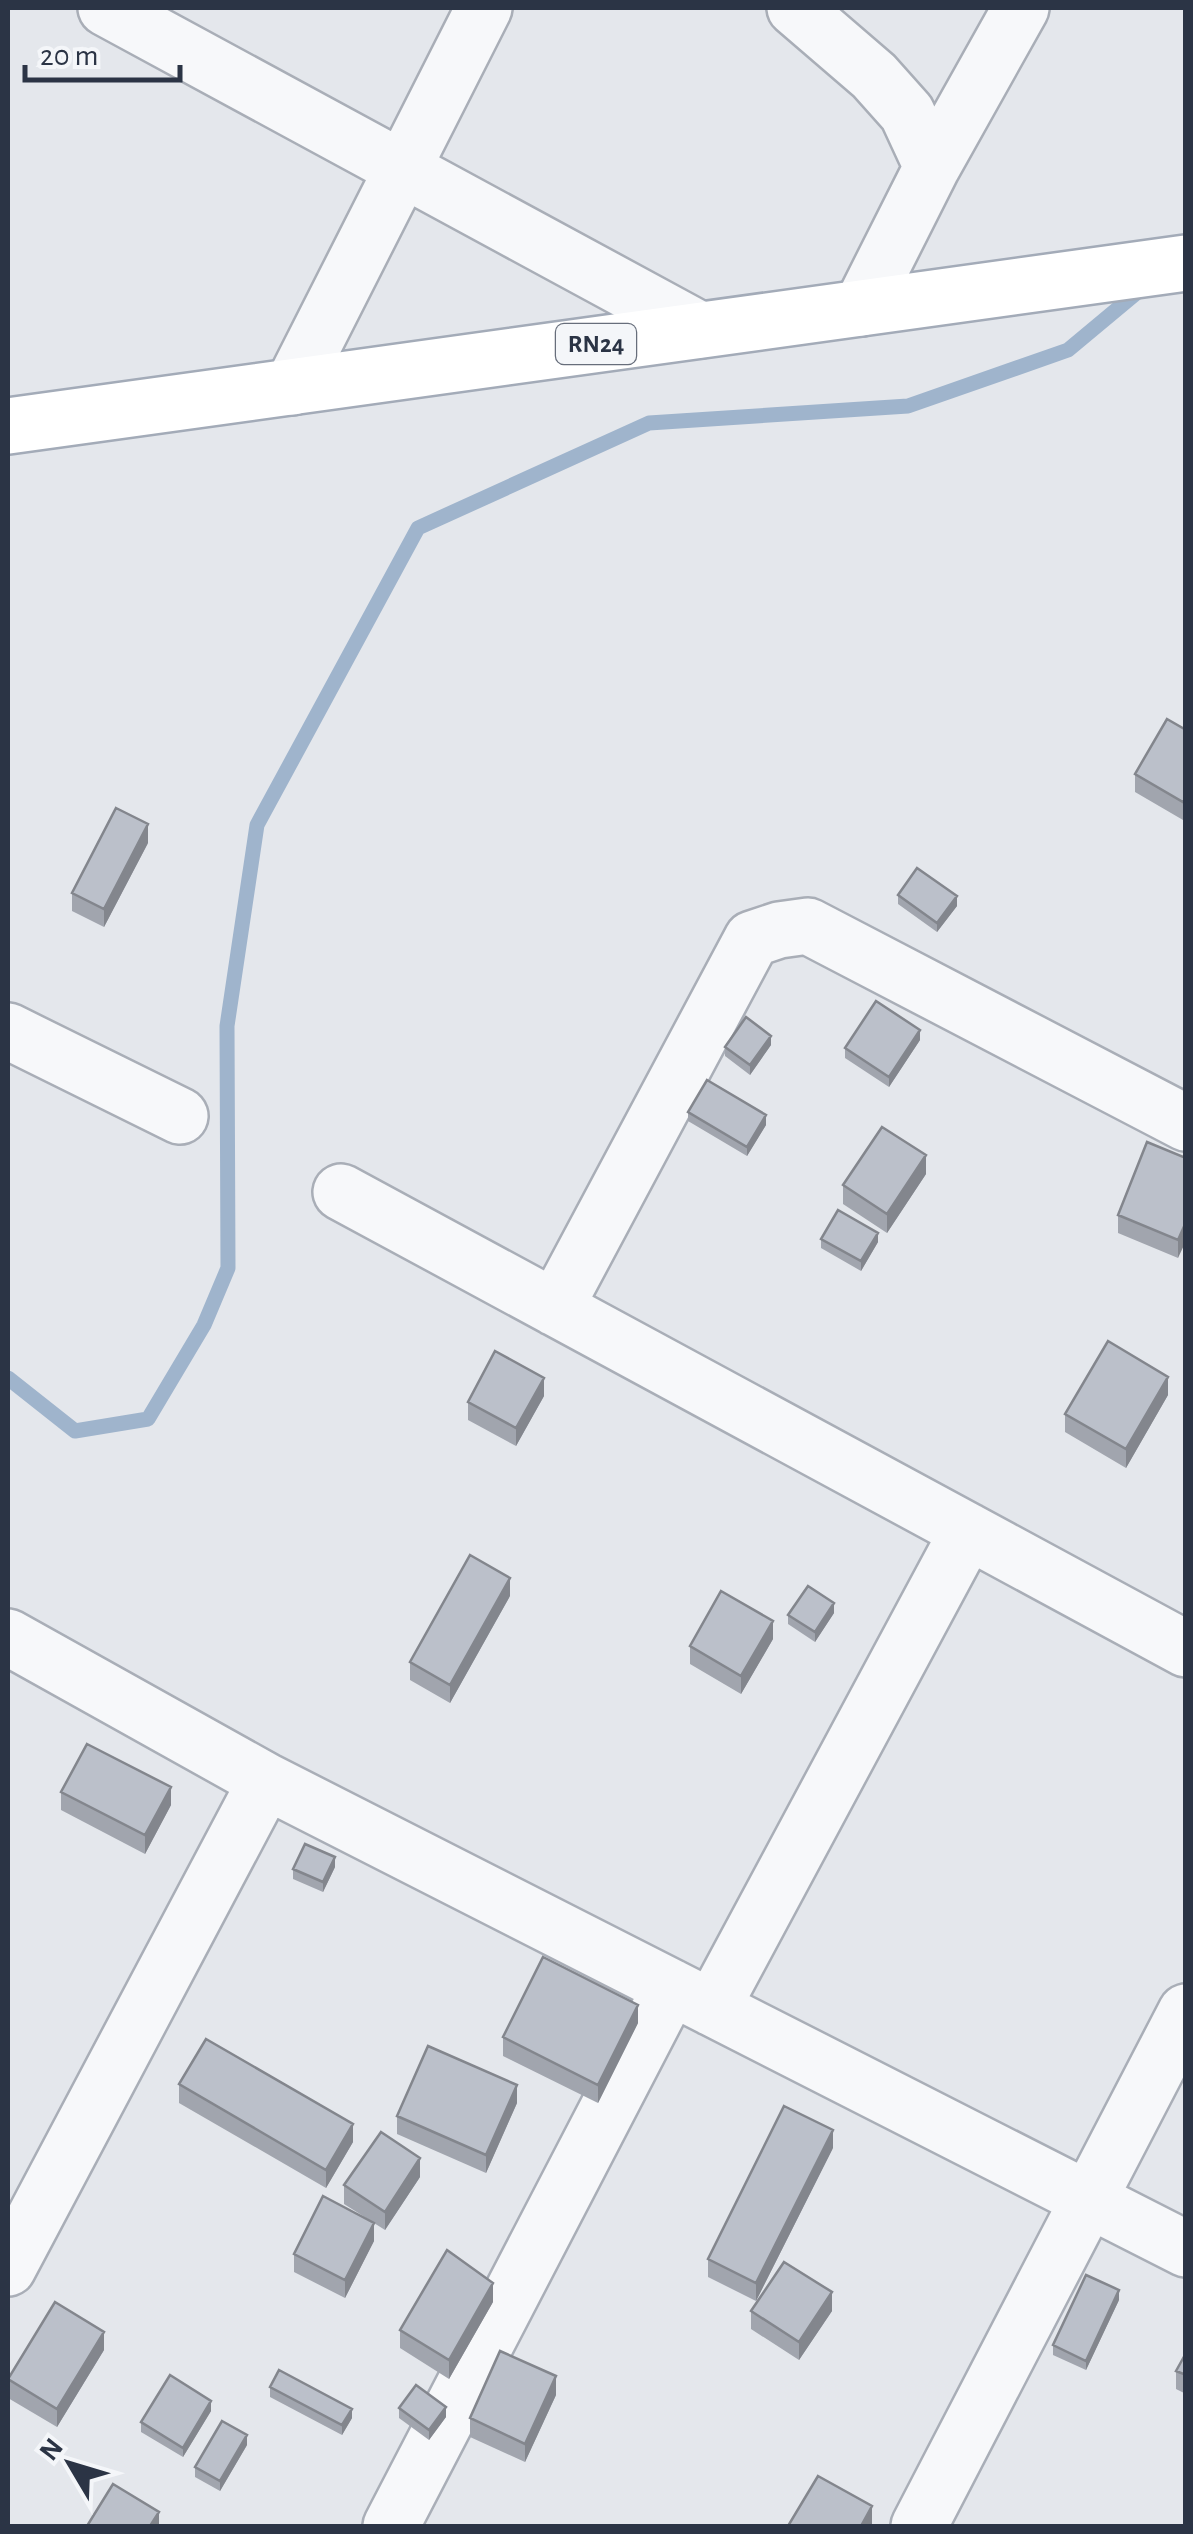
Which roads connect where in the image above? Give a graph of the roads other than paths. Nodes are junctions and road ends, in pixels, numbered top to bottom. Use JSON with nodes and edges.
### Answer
{"nodes":[{"id":1,"x":106,"y":8,"type":"edge"},
{"id":2,"x":484,"y":8,"type":"edge"},
{"id":3,"x":795,"y":8,"type":"edge"},
{"id":4,"x":1021,"y":8,"type":"edge"},
{"id":5,"x":932,"y":166,"type":"junction"},
{"id":6,"x":402,"y":168,"type":"junction"},
{"id":7,"x":1186,"y":263,"type":"edge"},
{"id":8,"x":860,"y":308,"type":"junction"},
{"id":9,"x":700,"y":330,"type":"junction"},
{"id":10,"x":292,"y":386,"type":"junction"},
{"id":11,"x":8,"y":426,"type":"edge"},
{"id":12,"x":8,"y":1031,"type":"edge"},
{"id":13,"x":180,"y":1116,"type":"dead end"},
{"id":14,"x":1186,"y":1123,"type":"edge"},
{"id":15,"x":342,"y":1192,"type":"dead end"},
{"id":16,"x":555,"y":1308,"type":"junction"},
{"id":17,"x":968,"y":1531,"type":"junction"},
{"id":18,"x":8,"y":1637,"type":"edge"},
{"id":19,"x":1186,"y":1648,"type":"edge"},
{"id":20,"x":266,"y":1781,"type":"junction"},
{"id":21,"x":692,"y":1998,"type":"junction"},
{"id":22,"x":1186,"y":2012,"type":"edge"},
{"id":23,"x":1090,"y":2200,"type":"junction"},
{"id":24,"x":1186,"y":2249,"type":"edge"},
{"id":25,"x":8,"y":2268,"type":"edge"},
{"id":26,"x":406,"y":2521,"type":"edge"},
{"id":27,"x":919,"y":2526,"type":"edge"}],
"edges":[{"from":1,"to":6,"type":"street"},
{"from":2,"to":6,"type":"street"},
{"from":3,"to":5,"type":"street"},
{"from":4,"to":5,"type":"street"},
{"from":5,"to":8,"type":"street"},
{"from":6,"to":9,"type":"street"},
{"from":6,"to":10,"type":"street"},
{"from":7,"to":8,"type":"main road","number":"RN24"},
{"from":8,"to":9,"type":"main road","number":"RN24"},
{"from":9,"to":10,"type":"main road","number":"RN24"},
{"from":10,"to":11,"type":"main road","number":"RN24"},
{"from":12,"to":13,"type":"street"},
{"from":14,"to":16,"type":"street"},
{"from":15,"to":16,"type":"street"},
{"from":16,"to":17,"type":"street"},
{"from":17,"to":19,"type":"street"},
{"from":17,"to":21,"type":"street"},
{"from":18,"to":20,"type":"street"},
{"from":20,"to":21,"type":"street"},
{"from":20,"to":25,"type":"street"},
{"from":21,"to":23,"type":"street"},
{"from":21,"to":26,"type":"street"},
{"from":22,"to":23,"type":"street"},
{"from":23,"to":24,"type":"street"},
{"from":23,"to":27,"type":"street"}]}
